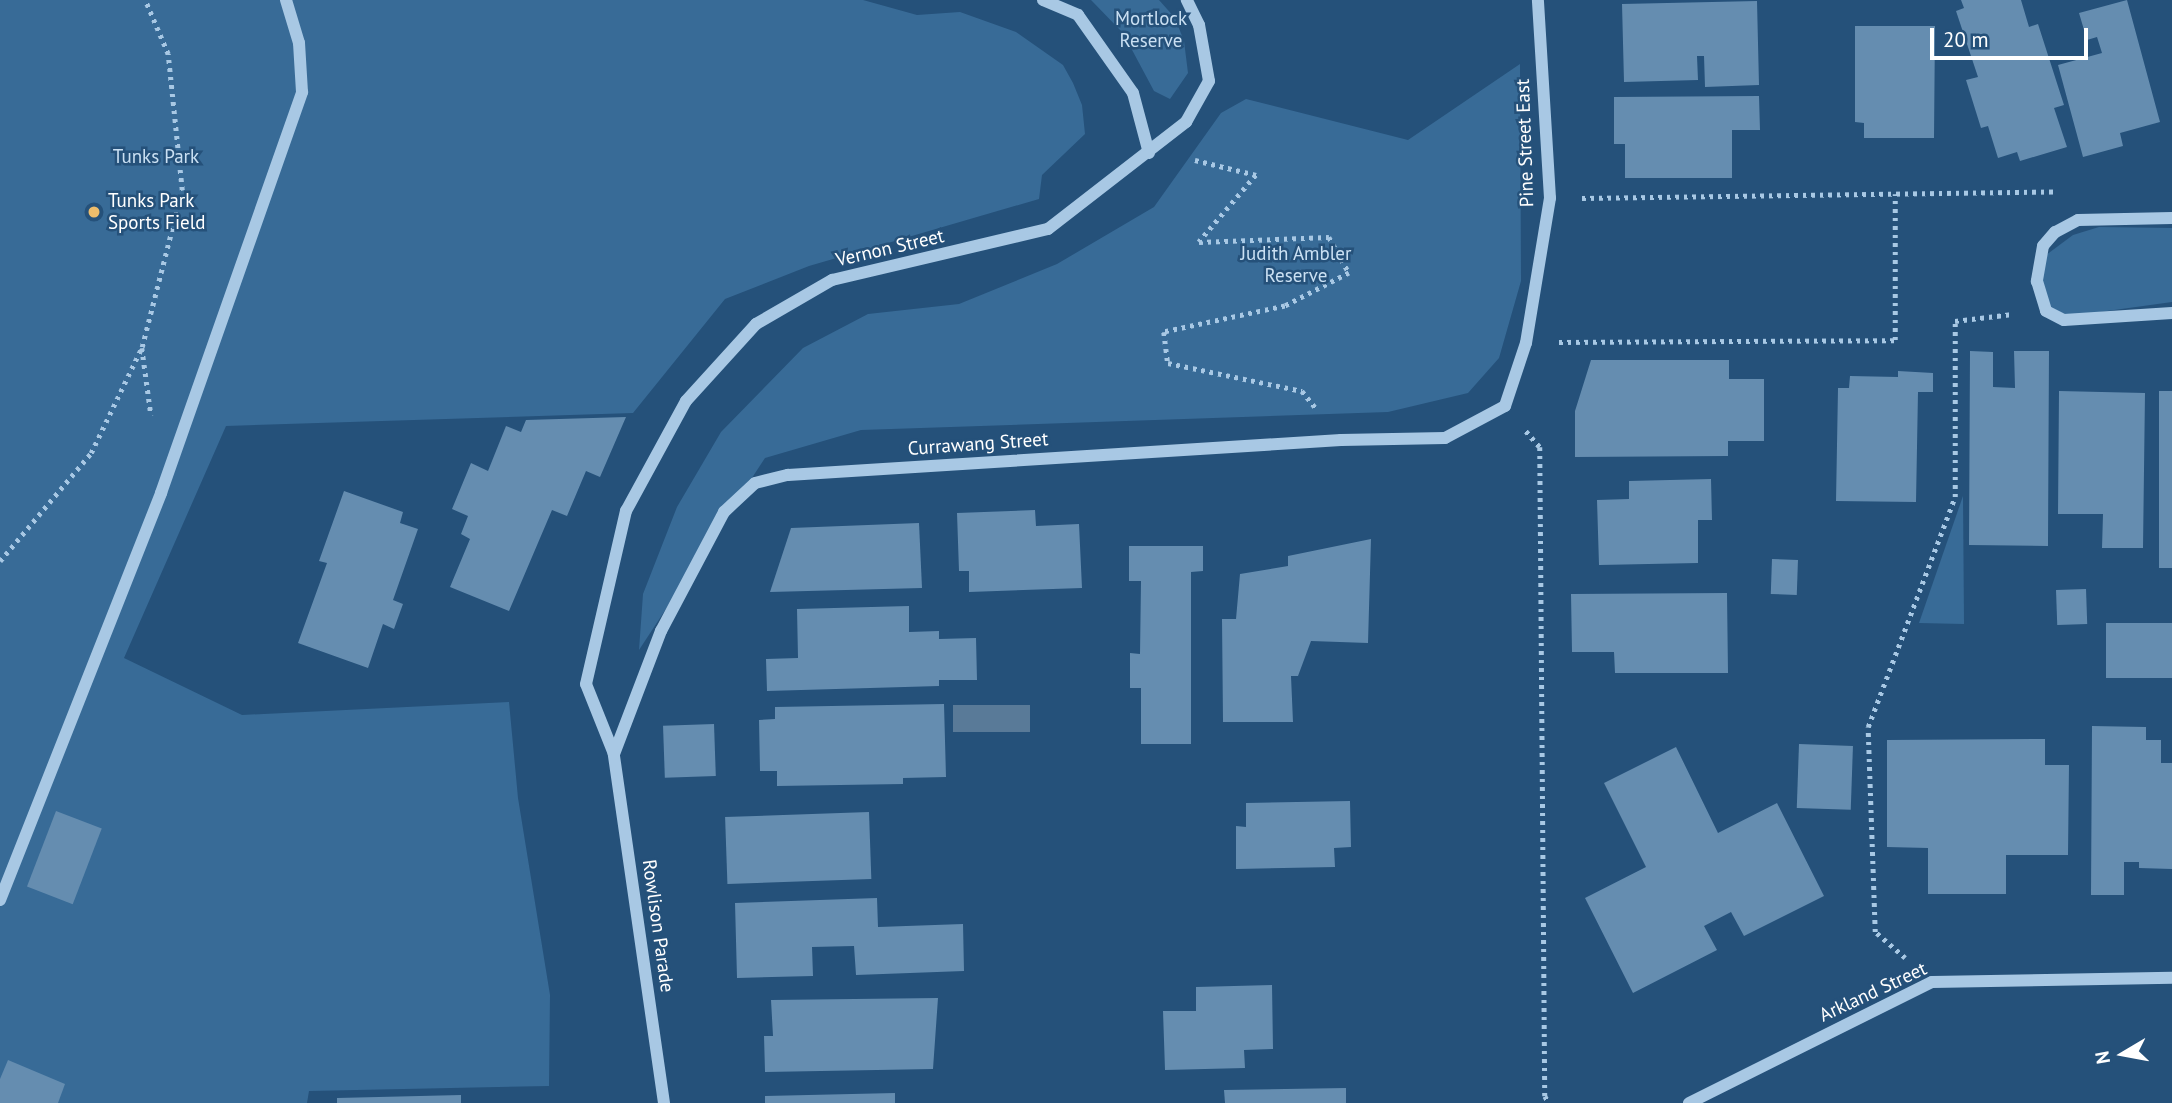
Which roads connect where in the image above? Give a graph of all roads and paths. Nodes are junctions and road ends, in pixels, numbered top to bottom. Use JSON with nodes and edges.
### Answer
{"nodes":[{"id":1,"x":145,"y":0,"type":"edge"},
{"id":2,"x":286,"y":0,"type":"edge"},
{"id":3,"x":1043,"y":0,"type":"edge"},
{"id":4,"x":1187,"y":0,"type":"edge"},
{"id":5,"x":1538,"y":0,"type":"edge"},
{"id":6,"x":1149,"y":153,"type":"junction"},
{"id":7,"x":2031,"y":191,"type":"dead end"},
{"id":8,"x":1895,"y":194,"type":"junction"},
{"id":9,"x":1549,"y":198,"type":"junction"},
{"id":10,"x":2172,"y":218,"type":"edge"},
{"id":11,"x":2046,"y":310,"type":"junction"},
{"id":12,"x":2172,"y":313,"type":"edge"},
{"id":13,"x":1526,"y":343,"type":"junction"},
{"id":14,"x":1505,"y":406,"type":"junction"},
{"id":15,"x":1341,"y":440,"type":"junction"},
{"id":16,"x":0,"y":561,"type":"edge"},
{"id":17,"x":614,"y":754,"type":"junction"},
{"id":18,"x":0,"y":901,"type":"edge"},
{"id":19,"x":2172,"y":978,"type":"edge"},
{"id":20,"x":1932,"y":982,"type":"junction"},
{"id":21,"x":664,"y":1103,"type":"edge"},
{"id":22,"x":1549,"y":1103,"type":"edge"},
{"id":23,"x":1689,"y":1103,"type":"edge"}],
"edges":[{"from":1,"to":16,"type":"path"},
{"from":2,"to":18,"type":"street"},
{"from":3,"to":6,"type":"street"},
{"from":4,"to":6,"type":"street","name":"Vernon Street"},
{"from":5,"to":9,"type":"street","name":"Pine Street East"},
{"from":6,"to":15,"type":"path"},
{"from":6,"to":17,"type":"street","name":"Vernon Street"},
{"from":7,"to":8,"type":"path"},
{"from":8,"to":9,"type":"path"},
{"from":8,"to":13,"type":"path"},
{"from":9,"to":13,"type":"street","name":"Pine Street East"},
{"from":10,"to":11,"type":"street"},
{"from":11,"to":12,"type":"street"},
{"from":11,"to":20,"type":"path"},
{"from":13,"to":14,"type":"street","name":"Pine Street East"},
{"from":14,"to":15,"type":"street","name":"Currawang Street"},
{"from":14,"to":22,"type":"path"},
{"from":15,"to":17,"type":"street","name":"Currawang Street"},
{"from":17,"to":21,"type":"street","name":"Rowlison Parade"},
{"from":19,"to":20,"type":"street","name":"Arkland Street"},
{"from":20,"to":23,"type":"street","name":"Arkland Street"}]}
